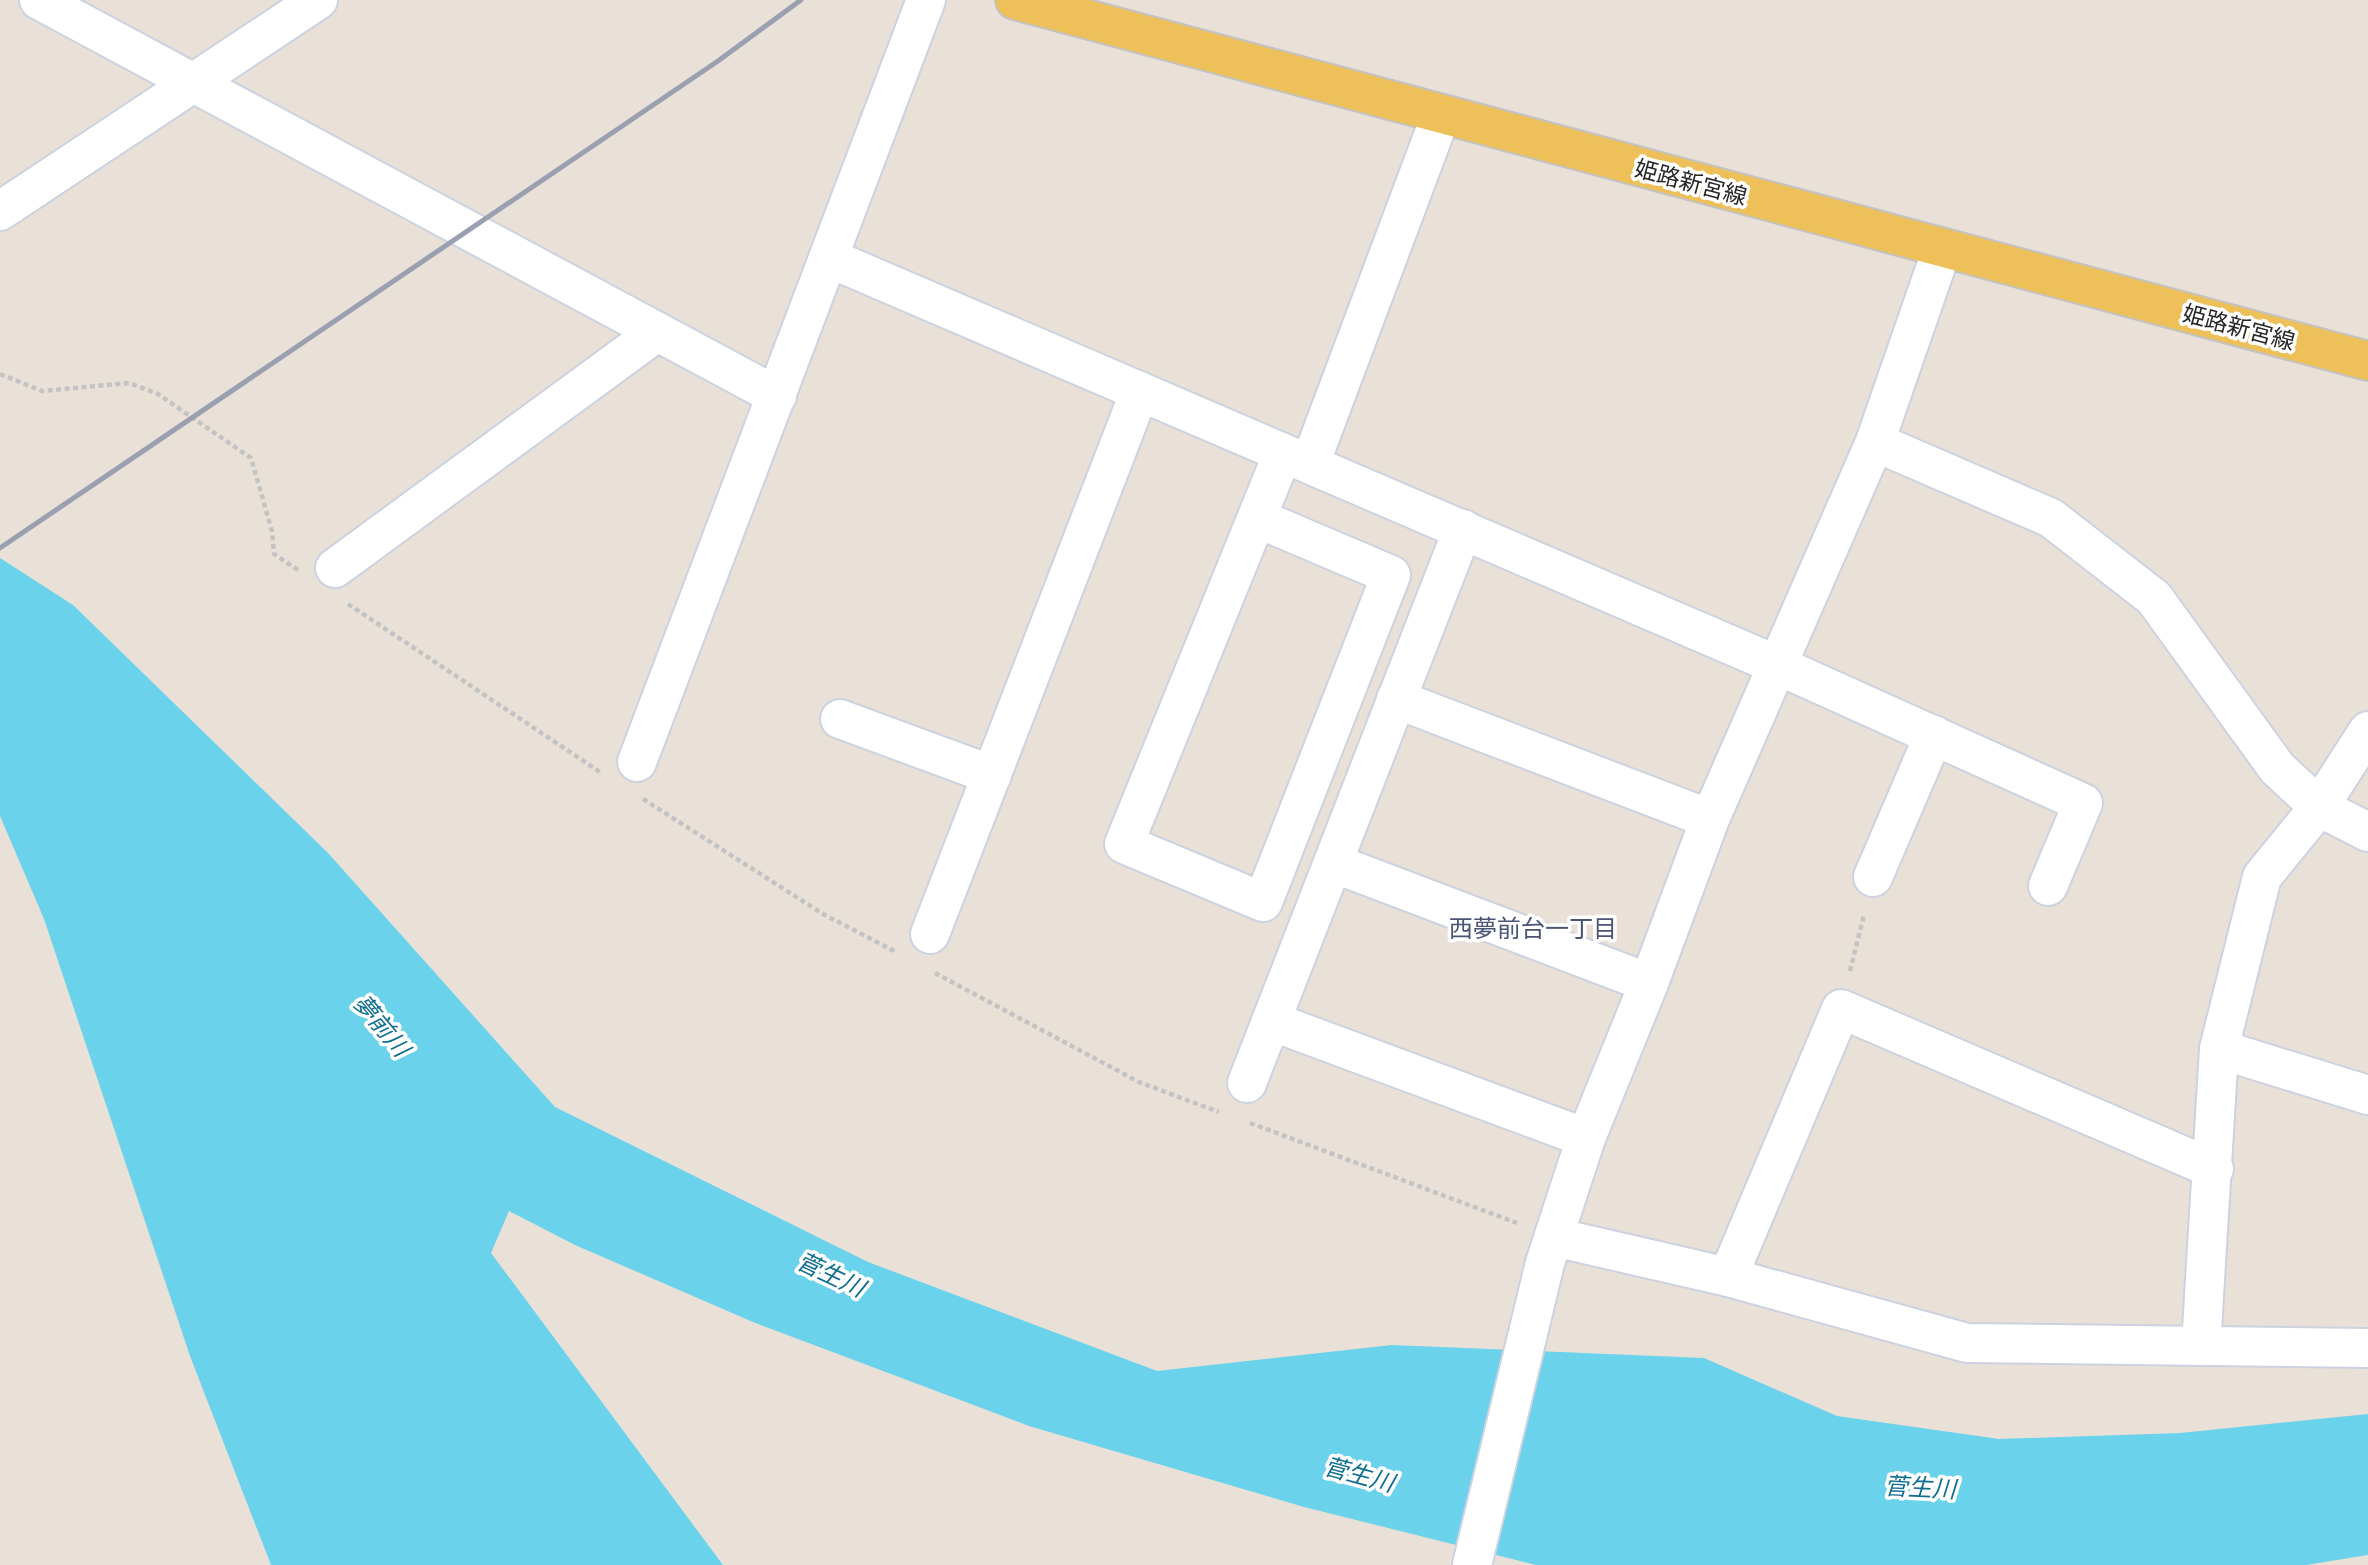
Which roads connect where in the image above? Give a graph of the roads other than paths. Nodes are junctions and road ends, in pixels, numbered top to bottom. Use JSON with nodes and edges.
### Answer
{"nodes":[{"id":1,"x":39,"y":0,"type":"edge"},
{"id":2,"x":318,"y":0,"type":"edge"},
{"id":3,"x":926,"y":0,"type":"edge"},
{"id":4,"x":1015,"y":0,"type":"edge"},
{"id":5,"x":190,"y":82,"type":"junction"},
{"id":6,"x":1441,"y":115,"type":"junction"},
{"id":7,"x":0,"y":211,"type":"edge"},
{"id":8,"x":1942,"y":249,"type":"junction"},
{"id":9,"x":829,"y":258,"type":"junction"},
{"id":10,"x":657,"y":332,"type":"junction"},
{"id":11,"x":2368,"y":361,"type":"edge"},
{"id":12,"x":1140,"y":391,"type":"junction"},
{"id":13,"x":778,"y":396,"type":"junction"},
{"id":14,"x":1875,"y":442,"type":"junction"},
{"id":15,"x":1297,"y":458,"type":"junction"},
{"id":16,"x":1257,"y":518,"type":"dead end"},
{"id":17,"x":1463,"y":529,"type":"junction"},
{"id":18,"x":328,"y":582,"type":"road end"},
{"id":19,"x":1777,"y":665,"type":"junction"},
{"id":20,"x":1396,"y":699,"type":"junction"},
{"id":21,"x":840,"y":719,"type":"dead end"},
{"id":22,"x":2368,"y":731,"type":"edge"},
{"id":23,"x":1934,"y":735,"type":"junction"},
{"id":24,"x":992,"y":775,"type":"junction"},
{"id":25,"x":627,"y":778,"type":"road end"},
{"id":26,"x":2319,"y":807,"type":"junction"},
{"id":27,"x":1710,"y":819,"type":"junction"},
{"id":28,"x":2368,"y":832,"type":"edge"},
{"id":29,"x":1333,"y":863,"type":"junction"},
{"id":30,"x":1873,"y":877,"type":"road end"},
{"id":31,"x":2048,"y":886,"type":"dead end"},
{"id":32,"x":919,"y":947,"type":"road end"},
{"id":33,"x":1649,"y":983,"type":"junction"},
{"id":34,"x":1271,"y":1021,"type":"junction"},
{"id":35,"x":2219,"y":1049,"type":"junction"},
{"id":36,"x":2368,"y":1095,"type":"edge"},
{"id":37,"x":1239,"y":1099,"type":"road end"},
{"id":38,"x":1586,"y":1138,"type":"junction"},
{"id":39,"x":2214,"y":1169,"type":"junction"},
{"id":40,"x":1550,"y":1250,"type":"junction"},
{"id":41,"x":1728,"y":1277,"type":"junction"},
{"id":42,"x":2201,"y":1346,"type":"junction"},
{"id":43,"x":2368,"y":1348,"type":"edge"},
{"id":44,"x":1472,"y":1565,"type":"edge"}],
"edges":[{"from":1,"to":5,"type":"street"},
{"from":2,"to":5,"type":"street"},
{"from":3,"to":9,"type":"street"},
{"from":4,"to":6,"type":"main road","name":"姫路新宮線"},
{"from":5,"to":7,"type":"street"},
{"from":5,"to":10,"type":"street"},
{"from":6,"to":8,"type":"main road","name":"姫路新宮線"},
{"from":6,"to":15,"type":"street"},
{"from":8,"to":11,"type":"main road","name":"姫路新宮線"},
{"from":8,"to":14,"type":"street"},
{"from":9,"to":12,"type":"street"},
{"from":9,"to":13,"type":"street"},
{"from":10,"to":13,"type":"street"},
{"from":10,"to":18,"type":"street"},
{"from":12,"to":15,"type":"street"},
{"from":12,"to":24,"type":"street"},
{"from":13,"to":25,"type":"street"},
{"from":14,"to":19,"type":"street"},
{"from":14,"to":26,"type":"street"},
{"from":15,"to":16,"type":"street"},
{"from":15,"to":17,"type":"street"},
{"from":17,"to":19,"type":"street"},
{"from":17,"to":20,"type":"street"},
{"from":19,"to":23,"type":"street"},
{"from":19,"to":27,"type":"street"},
{"from":20,"to":27,"type":"street"},
{"from":20,"to":29,"type":"street"},
{"from":21,"to":24,"type":"street"},
{"from":22,"to":26,"type":"street"},
{"from":23,"to":30,"type":"street"},
{"from":23,"to":31,"type":"street"},
{"from":24,"to":32,"type":"street"},
{"from":26,"to":28,"type":"street"},
{"from":26,"to":35,"type":"street"},
{"from":27,"to":33,"type":"street"},
{"from":29,"to":33,"type":"street"},
{"from":29,"to":34,"type":"street"},
{"from":33,"to":38,"type":"street"},
{"from":34,"to":37,"type":"street"},
{"from":34,"to":38,"type":"street"},
{"from":35,"to":36,"type":"street"},
{"from":35,"to":39,"type":"street"},
{"from":38,"to":40,"type":"street"},
{"from":39,"to":41,"type":"street"},
{"from":39,"to":42,"type":"street"},
{"from":40,"to":41,"type":"street"},
{"from":40,"to":44,"type":"street"},
{"from":41,"to":42,"type":"street"},
{"from":42,"to":43,"type":"street"}]}
